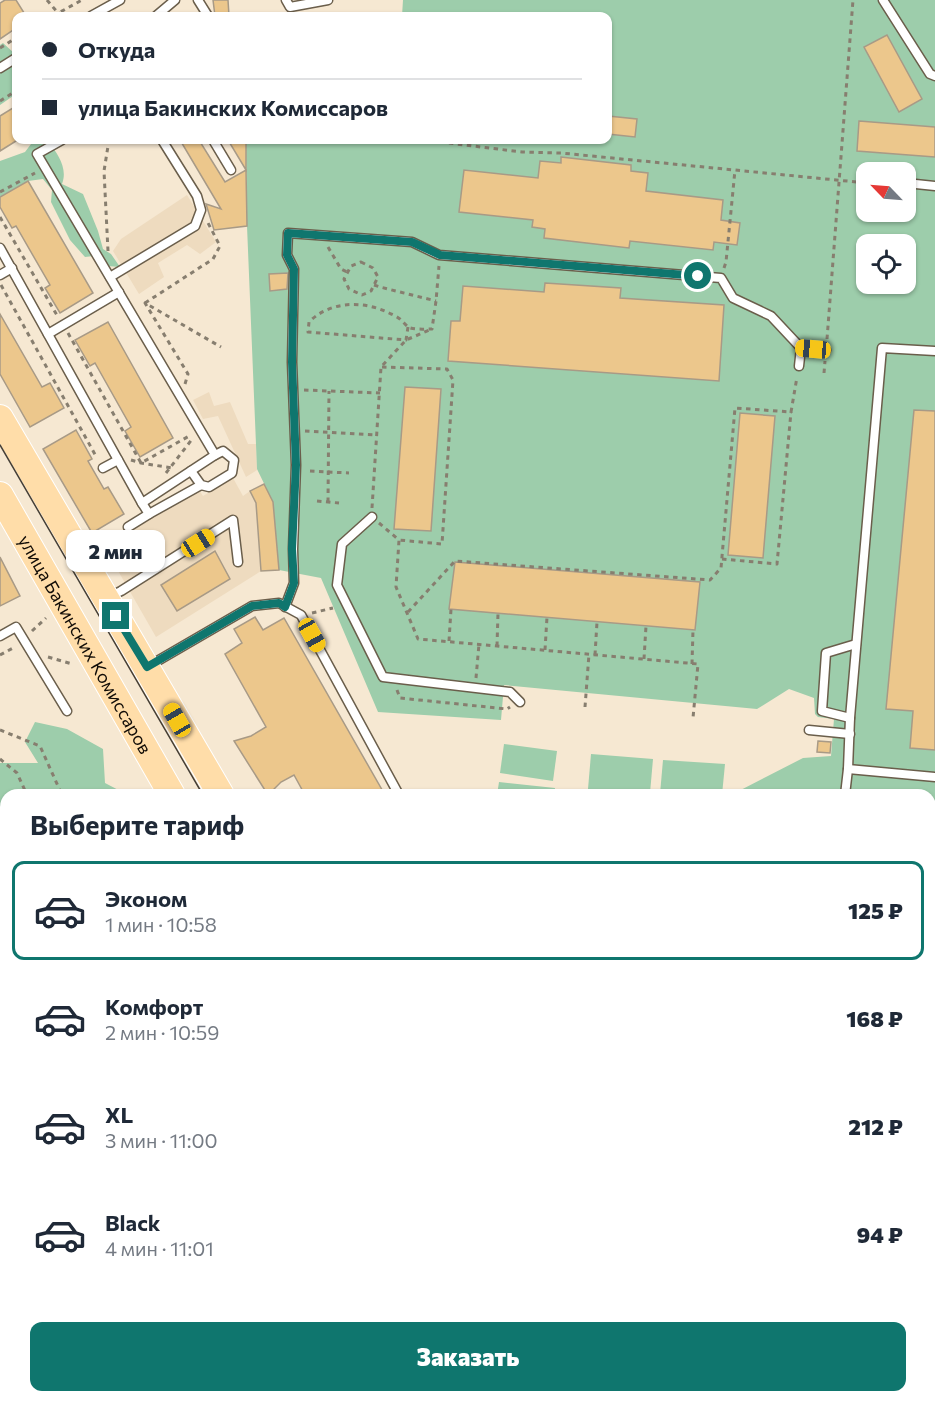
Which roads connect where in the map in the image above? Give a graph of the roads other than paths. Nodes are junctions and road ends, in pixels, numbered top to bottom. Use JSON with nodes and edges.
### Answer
{"nodes":[{"id":1,"x":120,"y":0,"type":"edge"},
{"id":2,"x":175,"y":0,"type":"edge"},
{"id":3,"x":286,"y":0,"type":"edge"},
{"id":4,"x":328,"y":0,"type":"edge"},
{"id":5,"x":883,"y":0,"type":"edge"},
{"id":6,"x":97,"y":12,"type":"edge"},
{"id":7,"x":161,"y":12,"type":"edge"},
{"id":8,"x":935,"y":76,"type":"edge"},
{"id":9,"x":55,"y":144,"type":"edge"},
{"id":10,"x":164,"y":144,"type":"edge"},
{"id":11,"x":215,"y":144,"type":"edge"},
{"id":12,"x":231,"y":170,"type":"dead end"},
{"id":13,"x":916,"y":184,"type":"edge"},
{"id":14,"x":935,"y":186,"type":"edge"},
{"id":15,"x":0,"y":248,"type":"edge"},
{"id":16,"x":12,"y":268,"type":"junction"},
{"id":17,"x":0,"y":275,"type":"edge"},
{"id":18,"x":110,"y":277,"type":"junction"},
{"id":19,"x":119,"y":292,"type":"junction"},
{"id":20,"x":48,"y":334,"type":"junction"},
{"id":21,"x":801,"y":348,"type":"junction"},
{"id":22,"x":826,"y":350,"type":"dead end"},
{"id":23,"x":935,"y":351,"type":"edge"},
{"id":24,"x":800,"y":366,"type":"road end"},
{"id":25,"x":0,"y":418,"type":"edge"},
{"id":26,"x":215,"y":455,"type":"junction"},
{"id":27,"x":117,"y":457,"type":"junction"},
{"id":28,"x":103,"y":468,"type":"road end"},
{"id":29,"x":191,"y":471,"type":"junction"},
{"id":30,"x":201,"y":485,"type":"junction"},
{"id":31,"x":0,"y":495,"type":"edge"},
{"id":32,"x":142,"y":502,"type":"junction"},
{"id":33,"x":149,"y":514,"type":"junction"},
{"id":34,"x":372,"y":517,"type":"road end"},
{"id":35,"x":128,"y":527,"type":"road end"},
{"id":36,"x":238,"y":562,"type":"dead end"},
{"id":37,"x":106,"y":599,"type":"junction"},
{"id":38,"x":285,"y":607,"type":"junction"},
{"id":39,"x":0,"y":636,"type":"edge"},
{"id":40,"x":856,"y":644,"type":"junction"},
{"id":41,"x":147,"y":667,"type":"junction"},
{"id":42,"x":520,"y":702,"type":"road end"},
{"id":43,"x":67,"y":711,"type":"dead end"},
{"id":44,"x":850,"y":718,"type":"junction"},
{"id":45,"x":809,"y":730,"type":"dead end"},
{"id":46,"x":850,"y":734,"type":"junction"},
{"id":47,"x":848,"y":769,"type":"junction"},
{"id":48,"x":935,"y":777,"type":"edge"},
{"id":49,"x":169,"y":789,"type":"edge"},
{"id":50,"x":217,"y":789,"type":"edge"},
{"id":51,"x":396,"y":789,"type":"edge"},
{"id":52,"x":846,"y":789,"type":"edge"}],
"edges":[{"from":1,"to":6,"type":"lane"},
{"from":2,"to":7,"type":"lane"},
{"from":3,"to":4,"type":"lane"},
{"from":5,"to":8,"type":"lane"},
{"from":9,"to":18,"type":"lane"},
{"from":10,"to":18,"type":"lane"},
{"from":11,"to":12,"type":"lane"},
{"from":13,"to":14,"type":"lane"},
{"from":15,"to":16,"type":"lane"},
{"from":16,"to":17,"type":"lane"},
{"from":16,"to":20,"type":"lane"},
{"from":18,"to":19,"type":"lane"},
{"from":19,"to":20,"type":"lane"},
{"from":19,"to":26,"type":"lane"},
{"from":20,"to":27,"type":"lane"},
{"from":21,"to":22,"type":"lane"},
{"from":21,"to":24,"type":"lane"},
{"from":21,"to":38,"type":"lane"},
{"from":23,"to":40,"type":"lane"},
{"from":25,"to":37,"type":"main road"},
{"from":26,"to":29,"type":"lane"},
{"from":26,"to":30,"type":"lane"},
{"from":27,"to":28,"type":"lane"},
{"from":27,"to":32,"type":"lane"},
{"from":29,"to":30,"type":"lane"},
{"from":29,"to":32,"type":"lane"},
{"from":30,"to":33,"type":"lane"},
{"from":31,"to":49,"type":"main road","name":"улица Бакинских Комиссаров"},
{"from":32,"to":33,"type":"lane"},
{"from":33,"to":35,"type":"lane"},
{"from":34,"to":42,"type":"lane"},
{"from":36,"to":37,"type":"lane"},
{"from":37,"to":41,"type":"main road"},
{"from":38,"to":41,"type":"lane"},
{"from":38,"to":51,"type":"lane"},
{"from":39,"to":43,"type":"lane"},
{"from":40,"to":44,"type":"lane"},
{"from":40,"to":44,"type":"lane"},
{"from":41,"to":50,"type":"main road"},
{"from":44,"to":46,"type":"lane"},
{"from":45,"to":46,"type":"lane"},
{"from":46,"to":47,"type":"lane"},
{"from":47,"to":48,"type":"lane"},
{"from":47,"to":52,"type":"lane"}]}
